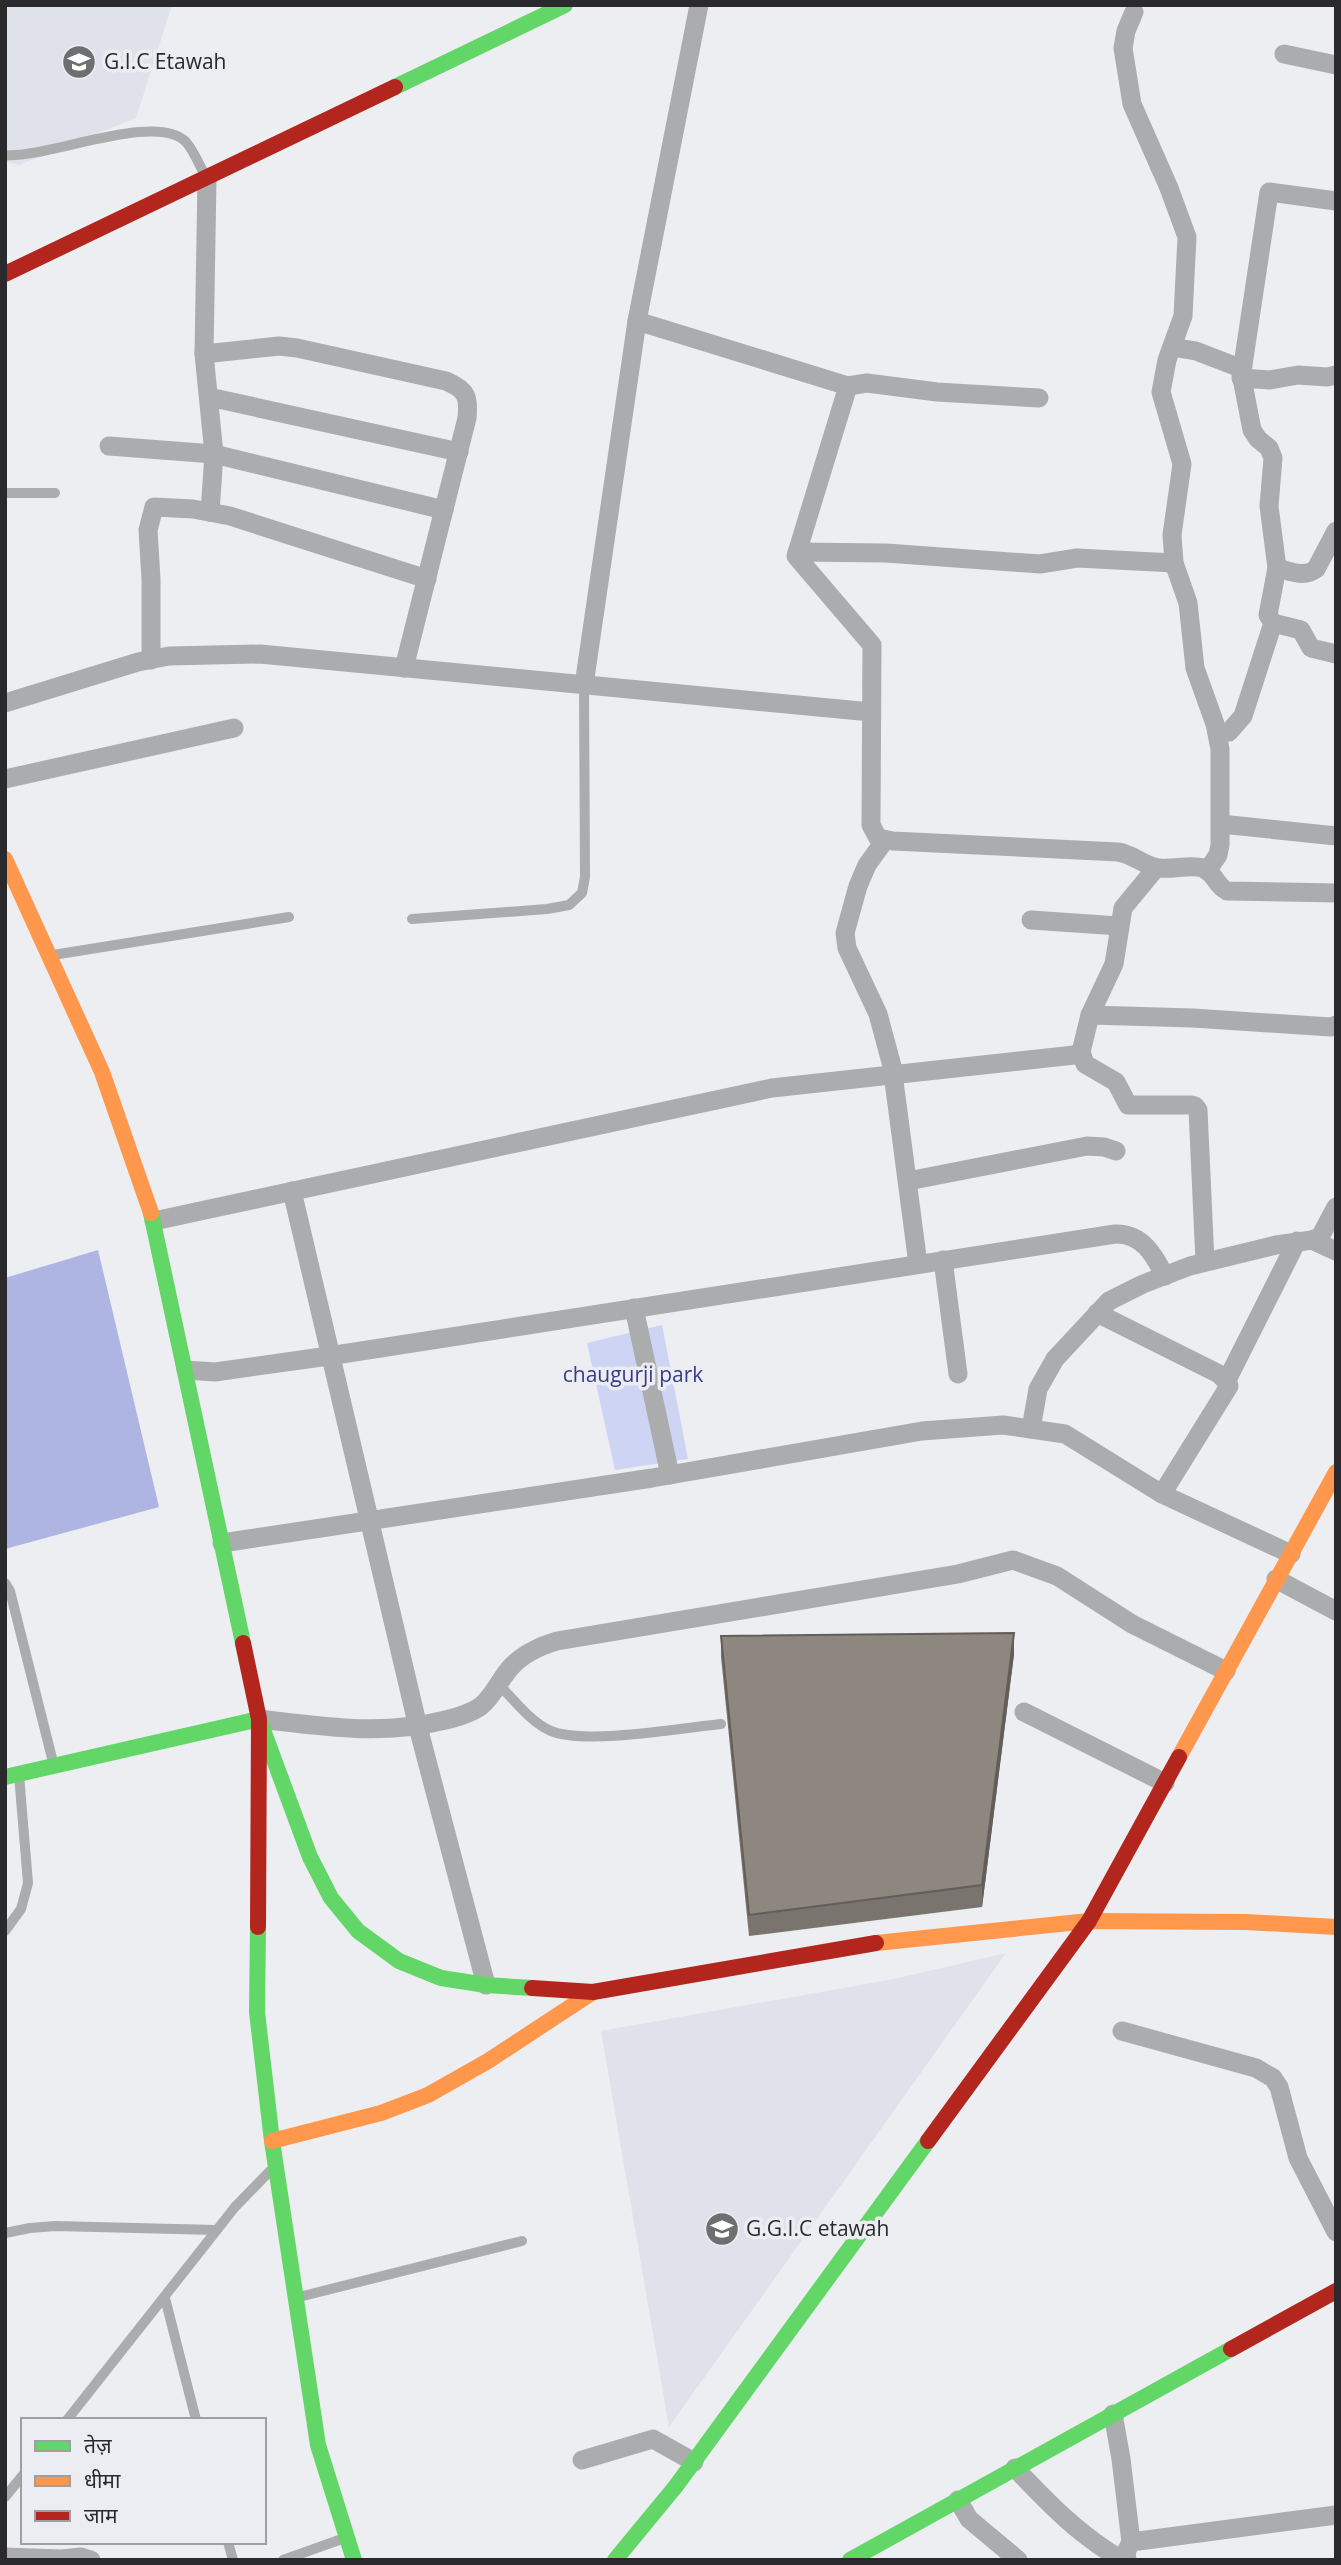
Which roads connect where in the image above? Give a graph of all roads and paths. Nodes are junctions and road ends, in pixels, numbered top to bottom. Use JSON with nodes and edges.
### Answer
{"nodes":[{"id":1,"x":565,"y":5,"type":"edge"},
{"id":2,"x":699,"y":5,"type":"edge"},
{"id":3,"x":1133,"y":12,"type":"dead end"},
{"id":4,"x":1283,"y":54,"type":"dead end"},
{"id":5,"x":1336,"y":65,"type":"edge"},
{"id":6,"x":5,"y":155,"type":"edge"},
{"id":7,"x":208,"y":178,"type":"junction"},
{"id":8,"x":1336,"y":201,"type":"edge"},
{"id":9,"x":5,"y":274,"type":"edge"},
{"id":10,"x":637,"y":321,"type":"junction"},
{"id":11,"x":1172,"y":347,"type":"junction"},
{"id":12,"x":204,"y":354,"type":"junction"},
{"id":13,"x":1336,"y":375,"type":"edge"},
{"id":14,"x":1241,"y":378,"type":"junction"},
{"id":15,"x":848,"y":386,"type":"junction"},
{"id":16,"x":209,"y":397,"type":"junction"},
{"id":17,"x":1039,"y":398,"type":"dead end"},
{"id":18,"x":109,"y":446,"type":"dead end"},
{"id":19,"x":458,"y":452,"type":"junction"},
{"id":20,"x":214,"y":454,"type":"junction"},
{"id":21,"x":5,"y":493,"type":"edge"},
{"id":22,"x":55,"y":494,"type":"dead end"},
{"id":23,"x":444,"y":510,"type":"junction"},
{"id":24,"x":210,"y":512,"type":"junction"},
{"id":25,"x":1336,"y":531,"type":"edge"},
{"id":26,"x":797,"y":552,"type":"junction"},
{"id":27,"x":1174,"y":563,"type":"junction"},
{"id":28,"x":1277,"y":568,"type":"junction"},
{"id":29,"x":427,"y":579,"type":"junction"},
{"id":30,"x":1273,"y":624,"type":"junction"},
{"id":31,"x":1336,"y":654,"type":"edge"},
{"id":32,"x":151,"y":660,"type":"junction"},
{"id":33,"x":404,"y":668,"type":"junction"},
{"id":34,"x":584,"y":685,"type":"junction"},
{"id":35,"x":5,"y":703,"type":"edge"},
{"id":36,"x":871,"y":712,"type":"junction"},
{"id":37,"x":234,"y":728,"type":"dead end"},
{"id":38,"x":1229,"y":732,"type":"dead end"},
{"id":39,"x":5,"y":779,"type":"edge"},
{"id":40,"x":1221,"y":824,"type":"junction"},
{"id":41,"x":1336,"y":836,"type":"edge"},
{"id":42,"x":885,"y":840,"type":"junction"},
{"id":43,"x":5,"y":859,"type":"edge"},
{"id":44,"x":1156,"y":868,"type":"junction"},
{"id":45,"x":1211,"y":874,"type":"junction"},
{"id":46,"x":1336,"y":893,"type":"edge"},
{"id":47,"x":289,"y":917,"type":"dead end"},
{"id":48,"x":412,"y":919,"type":"dead end"},
{"id":49,"x":1031,"y":920,"type":"dead end"},
{"id":50,"x":1119,"y":926,"type":"junction"},
{"id":51,"x":49,"y":956,"type":"junction"},
{"id":52,"x":1090,"y":1014,"type":"junction"},
{"id":53,"x":1336,"y":1025,"type":"edge"},
{"id":54,"x":1081,"y":1052,"type":"junction"},
{"id":55,"x":1116,"y":1151,"type":"dead end"},
{"id":56,"x":908,"y":1181,"type":"junction"},
{"id":57,"x":292,"y":1191,"type":"junction"},
{"id":58,"x":1336,"y":1207,"type":"edge"},
{"id":59,"x":154,"y":1221,"type":"junction"},
{"id":60,"x":1305,"y":1240,"type":"junction"},
{"id":61,"x":1336,"y":1251,"type":"edge"},
{"id":62,"x":943,"y":1260,"type":"junction"},
{"id":63,"x":1205,"y":1262,"type":"junction"},
{"id":64,"x":918,"y":1264,"type":"junction"},
{"id":65,"x":1165,"y":1276,"type":"junction"},
{"id":66,"x":634,"y":1308,"type":"junction"},
{"id":67,"x":1097,"y":1313,"type":"junction"},
{"id":68,"x":329,"y":1356,"type":"junction"},
{"id":69,"x":186,"y":1370,"type":"junction"},
{"id":70,"x":958,"y":1374,"type":"dead end"},
{"id":71,"x":1227,"y":1380,"type":"junction"},
{"id":72,"x":1031,"y":1429,"type":"junction"},
{"id":73,"x":1336,"y":1472,"type":"edge"},
{"id":74,"x":670,"y":1475,"type":"junction"},
{"id":75,"x":1162,"y":1494,"type":"junction"},
{"id":76,"x":371,"y":1521,"type":"junction"},
{"id":77,"x":222,"y":1543,"type":"junction"},
{"id":78,"x":1291,"y":1554,"type":"junction"},
{"id":79,"x":1276,"y":1579,"type":"junction"},
{"id":80,"x":5,"y":1583,"type":"edge"},
{"id":81,"x":1336,"y":1611,"type":"edge"},
{"id":82,"x":1226,"y":1671,"type":"junction"},
{"id":83,"x":499,"y":1685,"type":"junction"},
{"id":84,"x":1024,"y":1712,"type":"dead end"},
{"id":85,"x":259,"y":1719,"type":"junction"},
{"id":86,"x":721,"y":1724,"type":"dead end"},
{"id":87,"x":418,"y":1727,"type":"junction"},
{"id":88,"x":54,"y":1766,"type":"junction"},
{"id":89,"x":12,"y":1776,"type":"edge"},
{"id":90,"x":1165,"y":1783,"type":"junction"},
{"id":91,"x":1089,"y":1921,"type":"junction"},
{"id":92,"x":1336,"y":1927,"type":"edge"},
{"id":93,"x":5,"y":1931,"type":"edge"},
{"id":94,"x":486,"y":1985,"type":"junction"},
{"id":95,"x":593,"y":1992,"type":"junction"},
{"id":96,"x":1122,"y":2031,"type":"dead end"},
{"id":97,"x":272,"y":2141,"type":"junction"},
{"id":98,"x":276,"y":2166,"type":"junction"},
{"id":99,"x":216,"y":2231,"type":"junction"},
{"id":100,"x":5,"y":2232,"type":"edge"},
{"id":101,"x":1336,"y":2232,"type":"edge"},
{"id":102,"x":522,"y":2241,"type":"dead end"},
{"id":103,"x":1336,"y":2291,"type":"edge"},
{"id":104,"x":165,"y":2298,"type":"junction"},
{"id":105,"x":296,"y":2298,"type":"junction"},
{"id":106,"x":1113,"y":2414,"type":"junction"},
{"id":107,"x":69,"y":2418,"type":"edge"},
{"id":108,"x":195,"y":2418,"type":"edge"},
{"id":109,"x":582,"y":2460,"type":"dead end"},
{"id":110,"x":694,"y":2462,"type":"junction"},
{"id":111,"x":1015,"y":2468,"type":"junction"},
{"id":112,"x":21,"y":2477,"type":"edge"},
{"id":113,"x":5,"y":2497,"type":"edge"},
{"id":114,"x":958,"y":2500,"type":"junction"},
{"id":115,"x":1336,"y":2515,"type":"edge"},
{"id":116,"x":339,"y":2518,"type":"junction"},
{"id":117,"x":339,"y":2540,"type":"junction"},
{"id":118,"x":1127,"y":2554,"type":"edge"},
{"id":119,"x":5,"y":2557,"type":"edge"},
{"id":120,"x":91,"y":2560,"type":"edge"},
{"id":121,"x":283,"y":2560,"type":"edge"},
{"id":122,"x":343,"y":2560,"type":"edge"},
{"id":123,"x":354,"y":2560,"type":"edge"},
{"id":124,"x":615,"y":2560,"type":"edge"},
{"id":125,"x":850,"y":2560,"type":"edge"},
{"id":126,"x":1018,"y":2560,"type":"edge"}],
"edges":[{"from":1,"to":7,"type":"street"},
{"from":2,"to":10,"type":"street"},
{"from":3,"to":11,"type":"street"},
{"from":4,"to":5,"type":"street"},
{"from":6,"to":7,"type":"lane"},
{"from":7,"to":9,"type":"street"},
{"from":7,"to":12,"type":"street"},
{"from":8,"to":14,"type":"street"},
{"from":10,"to":15,"type":"street"},
{"from":10,"to":34,"type":"street"},
{"from":11,"to":14,"type":"street"},
{"from":11,"to":27,"type":"street"},
{"from":12,"to":16,"type":"street"},
{"from":12,"to":19,"type":"street"},
{"from":13,"to":14,"type":"street"},
{"from":14,"to":28,"type":"street"},
{"from":15,"to":17,"type":"street"},
{"from":15,"to":26,"type":"street"},
{"from":16,"to":19,"type":"street"},
{"from":16,"to":20,"type":"street"},
{"from":18,"to":20,"type":"street"},
{"from":19,"to":23,"type":"street"},
{"from":20,"to":23,"type":"street"},
{"from":20,"to":24,"type":"street"},
{"from":21,"to":22,"type":"lane"},
{"from":23,"to":29,"type":"street"},
{"from":24,"to":29,"type":"street"},
{"from":24,"to":32,"type":"street"},
{"from":25,"to":28,"type":"street"},
{"from":26,"to":27,"type":"street"},
{"from":26,"to":36,"type":"street"},
{"from":27,"to":40,"type":"street"},
{"from":28,"to":30,"type":"street"},
{"from":29,"to":33,"type":"street"},
{"from":30,"to":31,"type":"street"},
{"from":30,"to":38,"type":"street"},
{"from":32,"to":33,"type":"street"},
{"from":32,"to":35,"type":"street"},
{"from":33,"to":34,"type":"street"},
{"from":34,"to":36,"type":"street"},
{"from":34,"to":48,"type":"lane"},
{"from":36,"to":42,"type":"street"},
{"from":37,"to":39,"type":"street"},
{"from":40,"to":41,"type":"street"},
{"from":40,"to":45,"type":"street"},
{"from":42,"to":44,"type":"street"},
{"from":42,"to":56,"type":"street"},
{"from":43,"to":51,"type":"street"},
{"from":44,"to":45,"type":"street"},
{"from":44,"to":50,"type":"street"},
{"from":45,"to":46,"type":"street"},
{"from":47,"to":51,"type":"lane"},
{"from":49,"to":50,"type":"street"},
{"from":50,"to":52,"type":"street"},
{"from":51,"to":59,"type":"street"},
{"from":52,"to":53,"type":"street"},
{"from":52,"to":54,"type":"street"},
{"from":54,"to":57,"type":"street"},
{"from":54,"to":63,"type":"street"},
{"from":55,"to":56,"type":"street"},
{"from":56,"to":64,"type":"street"},
{"from":57,"to":59,"type":"street"},
{"from":57,"to":68,"type":"street"},
{"from":58,"to":60,"type":"street"},
{"from":59,"to":69,"type":"street"},
{"from":60,"to":61,"type":"street"},
{"from":60,"to":63,"type":"street"},
{"from":60,"to":71,"type":"street"},
{"from":62,"to":64,"type":"street"},
{"from":62,"to":65,"type":"street"},
{"from":62,"to":70,"type":"street"},
{"from":63,"to":65,"type":"street"},
{"from":64,"to":66,"type":"street"},
{"from":65,"to":67,"type":"street"},
{"from":66,"to":68,"type":"street"},
{"from":66,"to":74,"type":"street"},
{"from":67,"to":71,"type":"street"},
{"from":67,"to":72,"type":"street"},
{"from":68,"to":69,"type":"street"},
{"from":68,"to":76,"type":"street"},
{"from":69,"to":77,"type":"street"},
{"from":71,"to":75,"type":"street"},
{"from":72,"to":74,"type":"street"},
{"from":72,"to":75,"type":"street"},
{"from":73,"to":78,"type":"street"},
{"from":74,"to":76,"type":"street"},
{"from":75,"to":78,"type":"street"},
{"from":76,"to":77,"type":"street"},
{"from":76,"to":87,"type":"street"},
{"from":77,"to":85,"type":"street"},
{"from":78,"to":79,"type":"street"},
{"from":79,"to":81,"type":"street"},
{"from":79,"to":82,"type":"street"},
{"from":80,"to":88,"type":"lane"},
{"from":82,"to":83,"type":"street"},
{"from":82,"to":90,"type":"street"},
{"from":83,"to":86,"type":"lane"},
{"from":83,"to":87,"type":"street"},
{"from":84,"to":90,"type":"street"},
{"from":85,"to":87,"type":"street"},
{"from":85,"to":88,"type":"street"},
{"from":85,"to":94,"type":"street"},
{"from":85,"to":97,"type":"street"},
{"from":87,"to":94,"type":"street"},
{"from":88,"to":89,"type":"street"},
{"from":89,"to":93,"type":"lane"},
{"from":90,"to":91,"type":"street"},
{"from":91,"to":92,"type":"street"},
{"from":91,"to":95,"type":"street"},
{"from":91,"to":110,"type":"street"},
{"from":94,"to":95,"type":"street"},
{"from":95,"to":97,"type":"street"},
{"from":96,"to":101,"type":"street"},
{"from":97,"to":98,"type":"street"},
{"from":98,"to":99,"type":"lane"},
{"from":98,"to":105,"type":"street"},
{"from":99,"to":100,"type":"lane"},
{"from":99,"to":104,"type":"lane"},
{"from":102,"to":105,"type":"lane"},
{"from":103,"to":106,"type":"street"},
{"from":104,"to":107,"type":"lane"},
{"from":104,"to":108,"type":"lane"},
{"from":105,"to":116,"type":"street"},
{"from":106,"to":111,"type":"street"},
{"from":106,"to":118,"type":"street"},
{"from":109,"to":110,"type":"street"},
{"from":110,"to":124,"type":"street"},
{"from":111,"to":114,"type":"street"},
{"from":111,"to":118,"type":"street"},
{"from":112,"to":113,"type":"lane"},
{"from":114,"to":125,"type":"street"},
{"from":114,"to":126,"type":"street"},
{"from":115,"to":118,"type":"street"},
{"from":116,"to":117,"type":"street"},
{"from":116,"to":123,"type":"street"},
{"from":117,"to":121,"type":"lane"},
{"from":117,"to":122,"type":"street"},
{"from":119,"to":120,"type":"street"}]}
